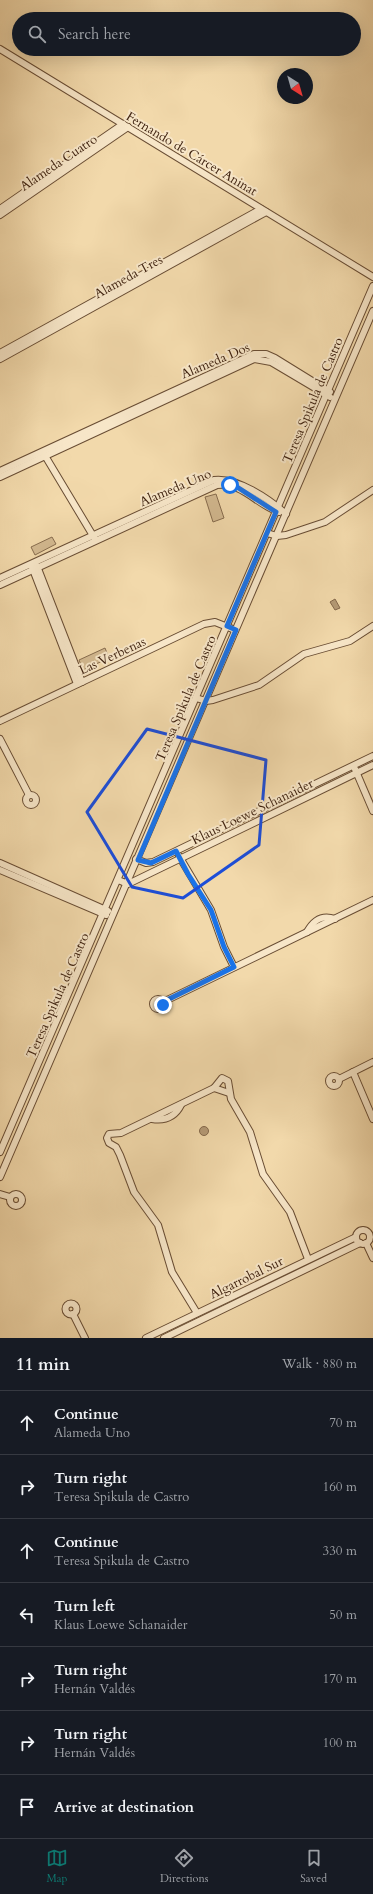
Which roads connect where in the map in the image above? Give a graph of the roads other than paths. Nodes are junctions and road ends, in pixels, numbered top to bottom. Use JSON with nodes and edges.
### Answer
{"nodes":[{"id":1,"x":0,"y":49,"type":"edge"},
{"id":2,"x":126,"y":126,"type":"junction"},
{"id":3,"x":0,"y":209,"type":"edge"},
{"id":4,"x":264,"y":210,"type":"junction"},
{"id":5,"x":0,"y":215,"type":"edge"},
{"id":6,"x":373,"y":277,"type":"edge"},
{"id":7,"x":373,"y":286,"type":"edge"},
{"id":8,"x":373,"y":311,"type":"edge"},
{"id":9,"x":0,"y":344,"type":"edge"},
{"id":10,"x":4,"y":353,"type":"edge"},
{"id":11,"x":0,"y":359,"type":"edge"},
{"id":12,"x":327,"y":393,"type":"junction"},
{"id":13,"x":336,"y":398,"type":"junction"},
{"id":14,"x":44,"y":453,"type":"junction"},
{"id":15,"x":0,"y":471,"type":"edge"},
{"id":16,"x":0,"y":477,"type":"edge"},
{"id":17,"x":373,"y":490,"type":"edge"},
{"id":18,"x":277,"y":509,"type":"junction"},
{"id":19,"x":286,"y":514,"type":"junction"},
{"id":20,"x":267,"y":533,"type":"junction"},
{"id":21,"x":276,"y":536,"type":"junction"},
{"id":22,"x":94,"y":538,"type":"junction"},
{"id":23,"x":34,"y":566,"type":"junction"},
{"id":24,"x":0,"y":578,"type":"edge"},
{"id":25,"x":0,"y":585,"type":"edge"},
{"id":26,"x":227,"y":626,"type":"junction"},
{"id":27,"x":373,"y":626,"type":"edge"},
{"id":28,"x":236,"y":630,"type":"junction"},
{"id":29,"x":79,"y":683,"type":"junction"},
{"id":30,"x":196,"y":698,"type":"junction"},
{"id":31,"x":206,"y":701,"type":"junction"},
{"id":32,"x":0,"y":721,"type":"edge"},
{"id":33,"x":0,"y":739,"type":"edge"},
{"id":34,"x":373,"y":756,"type":"edge"},
{"id":35,"x":373,"y":764,"type":"edge"},
{"id":36,"x":353,"y":766,"type":"junction"},
{"id":37,"x":357,"y":772,"type":"junction"},
{"id":38,"x":29,"y":796,"type":"dead end"},
{"id":39,"x":373,"y":812,"type":"edge"},
{"id":40,"x":176,"y":851,"type":"junction"},
{"id":41,"x":129,"y":856,"type":"junction"},
{"id":42,"x":180,"y":859,"type":"junction"},
{"id":43,"x":138,"y":860,"type":"junction"},
{"id":44,"x":0,"y":863,"type":"edge"},
{"id":45,"x":0,"y":870,"type":"edge"},
{"id":46,"x":118,"y":880,"type":"junction"},
{"id":47,"x":128,"y":884,"type":"junction"},
{"id":48,"x":373,"y":900,"type":"edge"},
{"id":49,"x":105,"y":912,"type":"junction"},
{"id":50,"x":114,"y":916,"type":"junction"},
{"id":51,"x":234,"y":967,"type":"junction"},
{"id":52,"x":163,"y":1002,"type":"dead end"},
{"id":53,"x":373,"y":1062,"type":"edge"},
{"id":54,"x":353,"y":1072,"type":"junction"},
{"id":55,"x":35,"y":1073,"type":"junction"},
{"id":56,"x":43,"y":1077,"type":"junction"},
{"id":57,"x":339,"y":1079,"type":"dead end"},
{"id":58,"x":214,"y":1088,"type":"junction"},
{"id":59,"x":229,"y":1093,"type":"junction"},
{"id":60,"x":373,"y":1119,"type":"edge"},
{"id":61,"x":121,"y":1133,"type":"junction"},
{"id":62,"x":116,"y":1147,"type":"junction"},
{"id":63,"x":0,"y":1152,"type":"edge"},
{"id":64,"x":0,"y":1178,"type":"edge"},
{"id":65,"x":0,"y":1194,"type":"edge"},
{"id":66,"x":10,"y":1197,"type":"dead end"},
{"id":67,"x":373,"y":1228,"type":"edge"},
{"id":68,"x":367,"y":1231,"type":"junction"},
{"id":69,"x":365,"y":1239,"type":"edge"},
{"id":70,"x":373,"y":1258,"type":"edge"},
{"id":71,"x":308,"y":1259,"type":"junction"},
{"id":72,"x":197,"y":1313,"type":"junction"},
{"id":73,"x":73,"y":1314,"type":"dead end"},
{"id":74,"x":85,"y":1338,"type":"edge"},
{"id":75,"x":140,"y":1338,"type":"edge"},
{"id":76,"x":146,"y":1338,"type":"edge"},
{"id":77,"x":164,"y":1338,"type":"edge"}],
"edges":[{"from":1,"to":2,"type":"street","name":"Fernando de Cárcer Aninat"},
{"from":2,"to":3,"type":"street","name":"Alameda Cuatro"},
{"from":2,"to":4,"type":"street","name":"Fernando de Cárcer Aninat"},
{"from":2,"to":5,"type":"street","name":"Alameda Cuatro"},
{"from":4,"to":6,"type":"street","name":"Fernando de Cárcer Aninat"},
{"from":4,"to":10,"type":"street","name":"Alameda Tres"},
{"from":7,"to":12,"type":"street","name":"Teresa Spikula de Castro"},
{"from":8,"to":13,"type":"street","name":"Teresa Spikula de Castro"},
{"from":9,"to":10,"type":"street"},
{"from":10,"to":11,"type":"street","name":"Alameda Tres"},
{"from":12,"to":13,"type":"street","name":"Alameda Dos"},
{"from":12,"to":14,"type":"street","name":"Alameda Dos"},
{"from":12,"to":18,"type":"street","name":"Teresa Spikula de Castro"},
{"from":13,"to":19,"type":"street","name":"Teresa Spikula de Castro"},
{"from":14,"to":15,"type":"street","name":"Alameda Dos"},
{"from":14,"to":16,"type":"street","name":"Alameda Dos"},
{"from":14,"to":22,"type":"street"},
{"from":17,"to":21,"type":"street"},
{"from":18,"to":19,"type":"street","name":"Alameda Uno"},
{"from":18,"to":20,"type":"street","name":"Teresa Spikula de Castro"},
{"from":18,"to":22,"type":"street","name":"Alameda Uno"},
{"from":19,"to":21,"type":"street","name":"Teresa Spikula de Castro"},
{"from":20,"to":21,"type":"street"},
{"from":20,"to":26,"type":"street","name":"Teresa Spikula de Castro"},
{"from":21,"to":28,"type":"street","name":"Teresa Spikula de Castro"},
{"from":22,"to":23,"type":"street","name":"Alameda Uno"},
{"from":23,"to":24,"type":"street","name":"Alameda Uno"},
{"from":23,"to":25,"type":"street","name":"Alameda Uno"},
{"from":23,"to":29,"type":"street"},
{"from":26,"to":28,"type":"street","name":"Las Verbenas"},
{"from":26,"to":29,"type":"street","name":"Las Verbenas"},
{"from":26,"to":30,"type":"street","name":"Teresa Spikula de Castro"},
{"from":27,"to":31,"type":"street"},
{"from":28,"to":31,"type":"street","name":"Teresa Spikula de Castro"},
{"from":29,"to":32,"type":"street","name":"Las Verbenas"},
{"from":30,"to":31,"type":"street"},
{"from":30,"to":41,"type":"street","name":"Teresa Spikula de Castro"},
{"from":31,"to":43,"type":"street","name":"Teresa Spikula de Castro"},
{"from":33,"to":38,"type":"street"},
{"from":34,"to":36,"type":"street","name":"Klaus Loewe Schanaider"},
{"from":35,"to":37,"type":"street","name":"Klaus Loewe Schanaider"},
{"from":36,"to":37,"type":"street"},
{"from":36,"to":40,"type":"street","name":"Klaus Loewe Schanaider"},
{"from":37,"to":39,"type":"street"},
{"from":37,"to":42,"type":"street","name":"Klaus Loewe Schanaider"},
{"from":40,"to":42,"type":"street"},
{"from":40,"to":43,"type":"street","name":"Klaus Loewe Schanaider"},
{"from":41,"to":43,"type":"street","name":"Klaus Loewe Schanaider"},
{"from":41,"to":46,"type":"street","name":"Teresa Spikula de Castro"},
{"from":42,"to":47,"type":"street","name":"Klaus Loewe Schanaider"},
{"from":42,"to":51,"type":"street"},
{"from":43,"to":47,"type":"street","name":"Teresa Spikula de Castro"},
{"from":44,"to":49,"type":"street"},
{"from":45,"to":49,"type":"street"},
{"from":46,"to":47,"type":"street"},
{"from":46,"to":49,"type":"street","name":"Teresa Spikula de Castro"},
{"from":47,"to":50,"type":"street","name":"Teresa Spikula de Castro"},
{"from":48,"to":51,"type":"street"},
{"from":49,"to":50,"type":"street"},
{"from":49,"to":55,"type":"street","name":"Teresa Spikula de Castro"},
{"from":50,"to":56,"type":"street","name":"Teresa Spikula de Castro"},
{"from":51,"to":52,"type":"street"},
{"from":53,"to":54,"type":"street"},
{"from":54,"to":57,"type":"street"},
{"from":54,"to":60,"type":"street"},
{"from":55,"to":56,"type":"street","name":"Teresa Spikula de Castro"},
{"from":55,"to":63,"type":"street","name":"Teresa Spikula de Castro"},
{"from":56,"to":64,"type":"street","name":"Teresa Spikula de Castro"},
{"from":58,"to":59,"type":"street"},
{"from":58,"to":59,"type":"street"},
{"from":58,"to":61,"type":"street"},
{"from":59,"to":71,"type":"street"},
{"from":61,"to":62,"type":"street"},
{"from":61,"to":62,"type":"street"},
{"from":62,"to":72,"type":"street"},
{"from":65,"to":66,"type":"street"},
{"from":67,"to":68,"type":"street"},
{"from":68,"to":69,"type":"street"},
{"from":68,"to":69,"type":"street"},
{"from":69,"to":70,"type":"street"},
{"from":69,"to":71,"type":"street","name":"Algarrobal Sur"},
{"from":69,"to":77,"type":"street","name":"Algarrobal Sur"},
{"from":71,"to":72,"type":"street","name":"Algarrobal Sur"},
{"from":72,"to":76,"type":"street","name":"Algarrobal Sur"},
{"from":73,"to":74,"type":"street"},
{"from":75,"to":76,"type":"street"}]}
